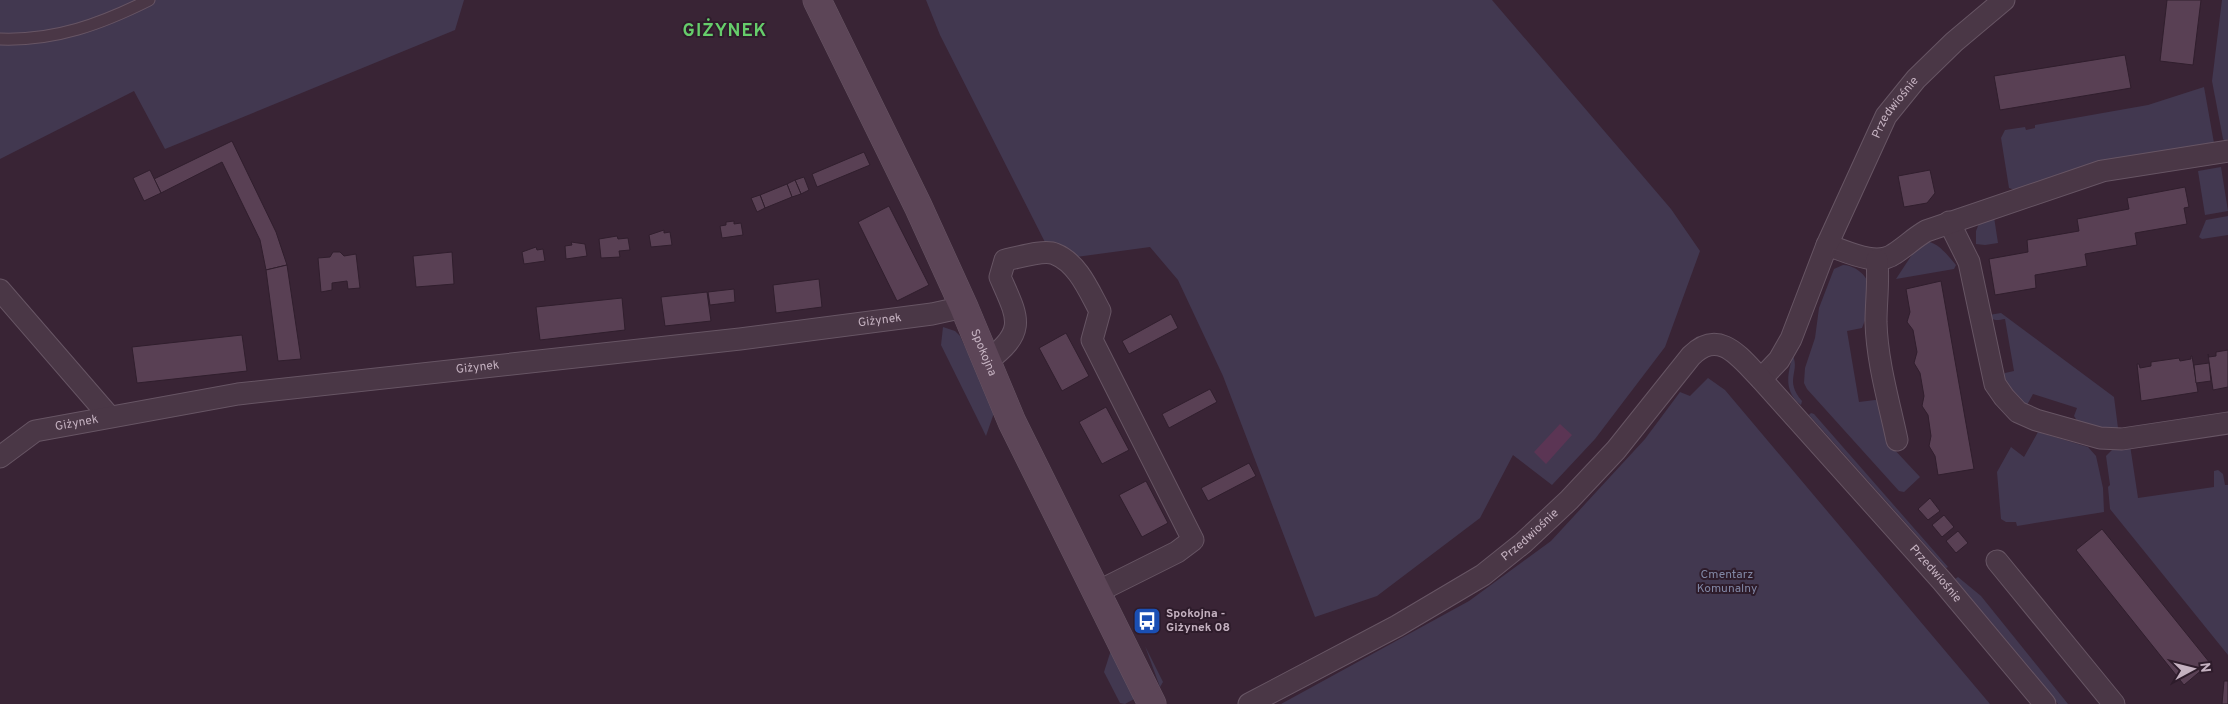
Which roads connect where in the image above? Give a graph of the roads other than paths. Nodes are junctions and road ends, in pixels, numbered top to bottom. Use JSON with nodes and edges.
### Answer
{"nodes":[{"id":1,"x":149,"y":0,"type":"edge"},
{"id":2,"x":817,"y":0,"type":"edge"},
{"id":3,"x":2004,"y":0,"type":"edge"},
{"id":4,"x":0,"y":39,"type":"edge"},
{"id":5,"x":2228,"y":151,"type":"edge"},
{"id":6,"x":1949,"y":222,"type":"junction"},
{"id":7,"x":1827,"y":245,"type":"junction"},
{"id":8,"x":1877,"y":260,"type":"junction"},
{"id":9,"x":0,"y":290,"type":"edge"},
{"id":10,"x":964,"y":307,"type":"junction"},
{"id":11,"x":986,"y":362,"type":"junction"},
{"id":12,"x":1761,"y":379,"type":"junction"},
{"id":13,"x":109,"y":416,"type":"junction"},
{"id":14,"x":2228,"y":422,"type":"edge"},
{"id":15,"x":1897,"y":440,"type":"dead end"},
{"id":16,"x":0,"y":457,"type":"edge"},
{"id":17,"x":1998,"y":561,"type":"dead end"},
{"id":18,"x":1097,"y":592,"type":"junction"},
{"id":19,"x":1152,"y":704,"type":"edge"},
{"id":20,"x":1248,"y":704,"type":"edge"},
{"id":21,"x":2045,"y":704,"type":"edge"},
{"id":22,"x":2114,"y":704,"type":"edge"}],
"edges":[{"from":1,"to":4,"type":"lane"},
{"from":2,"to":10,"type":"street","name":"Spokojna"},
{"from":3,"to":7,"type":"street","name":"Przedwiośnie"},
{"from":5,"to":6,"type":"street"},
{"from":6,"to":8,"type":"street"},
{"from":6,"to":14,"type":"street"},
{"from":7,"to":8,"type":"street"},
{"from":7,"to":12,"type":"street","name":"Przedwiośnie"},
{"from":8,"to":15,"type":"street"},
{"from":9,"to":13,"type":"street"},
{"from":10,"to":11,"type":"street","name":"Spokojna"},
{"from":10,"to":13,"type":"street","name":"Giżynek"},
{"from":11,"to":18,"type":"street","name":"Spokojna"},
{"from":11,"to":18,"type":"street"},
{"from":12,"to":20,"type":"street","name":"Przedwiośnie"},
{"from":12,"to":21,"type":"street","name":"Przedwiośnie"},
{"from":13,"to":16,"type":"street","name":"Giżynek"},
{"from":17,"to":22,"type":"street"},
{"from":18,"to":19,"type":"street","name":"Spokojna"}]}
